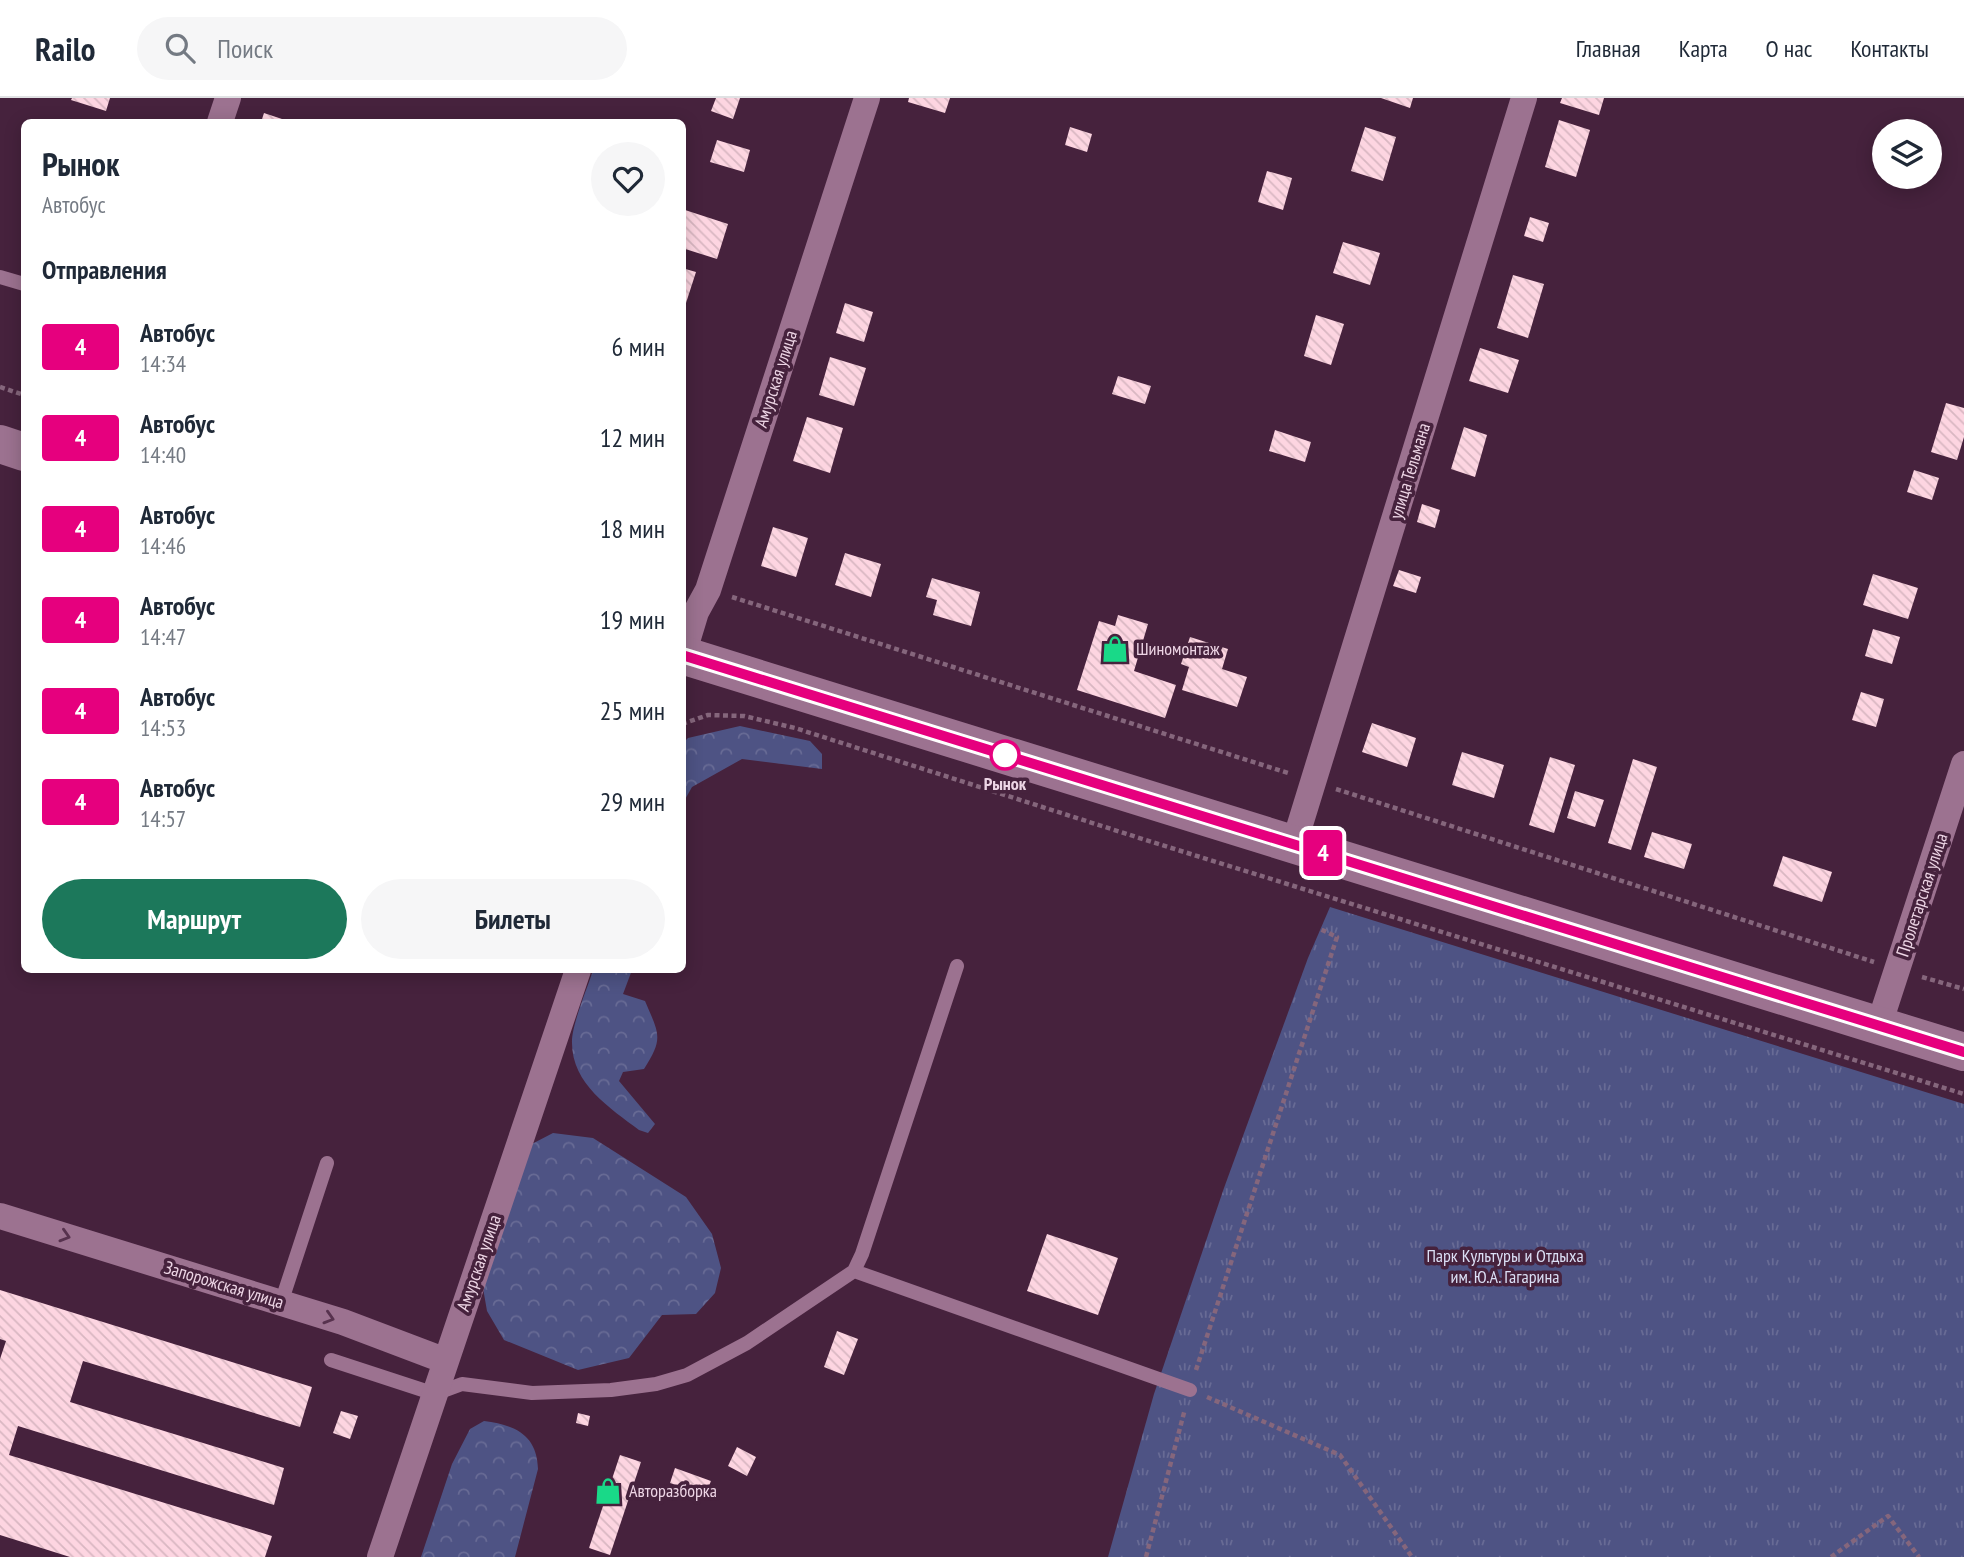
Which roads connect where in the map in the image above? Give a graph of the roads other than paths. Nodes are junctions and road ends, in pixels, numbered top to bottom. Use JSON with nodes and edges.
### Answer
{"nodes":[{"id":1,"x":228,"y":98,"type":"edge"},
{"id":2,"x":867,"y":98,"type":"edge"},
{"id":3,"x":1524,"y":98,"type":"edge"},
{"id":4,"x":221,"y":119,"type":"edge"},
{"id":5,"x":0,"y":277,"type":"edge"},
{"id":6,"x":21,"y":283,"type":"edge"},
{"id":7,"x":0,"y":444,"type":"edge"},
{"id":8,"x":21,"y":451,"type":"edge"},
{"id":9,"x":686,"y":645,"type":"edge"},
{"id":10,"x":686,"y":657,"type":"edge"},
{"id":11,"x":1964,"y":764,"type":"edge"},
{"id":12,"x":1294,"y":844,"type":"junction"},
{"id":13,"x":957,"y":966,"type":"dead end"},
{"id":14,"x":577,"y":973,"type":"edge"},
{"id":15,"x":1879,"y":1025,"type":"junction"},
{"id":16,"x":1964,"y":1052,"type":"edge"},
{"id":17,"x":327,"y":1163,"type":"dead end"},
{"id":18,"x":0,"y":1216,"type":"edge"},
{"id":19,"x":854,"y":1271,"type":"junction"},
{"id":20,"x":281,"y":1303,"type":"junction"},
{"id":21,"x":331,"y":1360,"type":"dead end"},
{"id":22,"x":446,"y":1361,"type":"junction"},
{"id":23,"x":1190,"y":1390,"type":"road end"},
{"id":24,"x":435,"y":1394,"type":"junction"},
{"id":25,"x":380,"y":1557,"type":"edge"}],
"edges":[{"from":1,"to":4,"type":"street"},
{"from":2,"to":9,"type":"street","name":"Амурская улица"},
{"from":3,"to":12,"type":"street","name":"улица Тельмана"},
{"from":5,"to":6,"type":"lane"},
{"from":7,"to":8,"type":"main road"},
{"from":10,"to":12,"type":"main road"},
{"from":11,"to":15,"type":"street","name":"Пролетарская улица"},
{"from":12,"to":15,"type":"main road"},
{"from":13,"to":19,"type":"lane"},
{"from":14,"to":22,"type":"street","name":"Амурская улица"},
{"from":15,"to":16,"type":"main road"},
{"from":17,"to":20,"type":"lane"},
{"from":18,"to":20,"type":"street","name":"Запорожская улица","one_way":true},
{"from":19,"to":23,"type":"lane"},
{"from":19,"to":24,"type":"lane"},
{"from":20,"to":22,"type":"street","name":"Запорожская улица","one_way":true},
{"from":21,"to":24,"type":"lane"},
{"from":22,"to":24,"type":"street","name":"Амурская улица"},
{"from":24,"to":25,"type":"street","name":"Амурская улица"}]}
